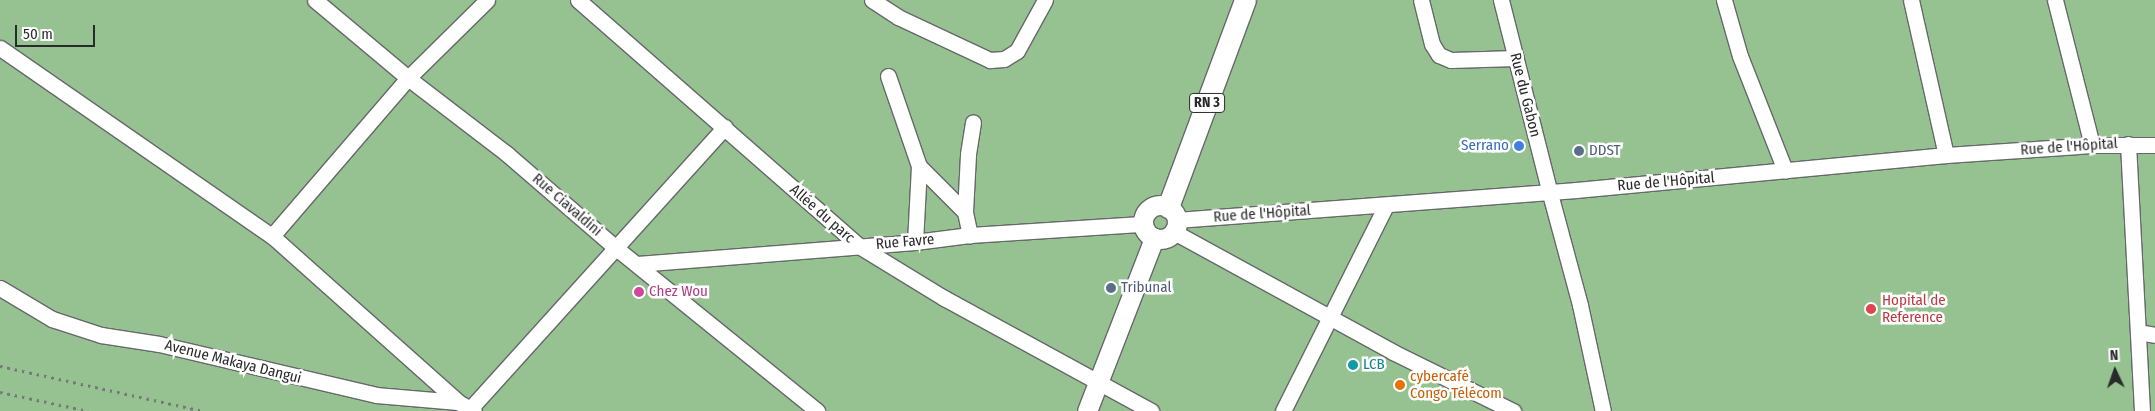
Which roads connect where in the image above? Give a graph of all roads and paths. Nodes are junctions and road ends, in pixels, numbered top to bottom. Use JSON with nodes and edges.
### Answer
{"nodes":[{"id":1,"x":315,"y":0,"type":"edge"},
{"id":2,"x":488,"y":0,"type":"edge"},
{"id":3,"x":578,"y":0,"type":"edge"},
{"id":4,"x":872,"y":0,"type":"edge"},
{"id":5,"x":1045,"y":0,"type":"edge"},
{"id":6,"x":1245,"y":0,"type":"edge"},
{"id":7,"x":1421,"y":0,"type":"edge"},
{"id":8,"x":1501,"y":0,"type":"edge"},
{"id":9,"x":1724,"y":0,"type":"edge"},
{"id":10,"x":1910,"y":0,"type":"edge"},
{"id":11,"x":2055,"y":0,"type":"edge"},
{"id":12,"x":0,"y":48,"type":"edge"},
{"id":13,"x":1516,"y":58,"type":"junction"},
{"id":14,"x":888,"y":76,"type":"dead end"},
{"id":15,"x":408,"y":78,"type":"junction"},
{"id":16,"x":973,"y":122,"type":"dead end"},
{"id":17,"x":725,"y":128,"type":"junction"},
{"id":18,"x":2128,"y":144,"type":"junction"},
{"id":19,"x":2092,"y":145,"type":"junction"},
{"id":20,"x":2155,"y":145,"type":"edge"},
{"id":21,"x":1946,"y":156,"type":"junction"},
{"id":22,"x":919,"y":166,"type":"junction"},
{"id":23,"x":1785,"y":170,"type":"junction"},
{"id":24,"x":1549,"y":190,"type":"junction"},
{"id":25,"x":1386,"y":205,"type":"junction"},
{"id":26,"x":965,"y":212,"type":"junction"},
{"id":27,"x":1173,"y":219,"type":"junction"},
{"id":28,"x":1148,"y":231,"type":"junction"},
{"id":29,"x":970,"y":235,"type":"junction"},
{"id":30,"x":272,"y":236,"type":"junction"},
{"id":31,"x":915,"y":242,"type":"junction"},
{"id":32,"x":859,"y":246,"type":"junction"},
{"id":33,"x":616,"y":248,"type":"junction"},
{"id":34,"x":637,"y":264,"type":"junction"},
{"id":35,"x":0,"y":288,"type":"edge"},
{"id":36,"x":1329,"y":317,"type":"junction"},
{"id":37,"x":2138,"y":332,"type":"junction"},
{"id":38,"x":2155,"y":335,"type":"edge"},
{"id":39,"x":1098,"y":383,"type":"junction"},
{"id":40,"x":467,"y":407,"type":"edge"},
{"id":41,"x":817,"y":411,"type":"edge"},
{"id":42,"x":1087,"y":411,"type":"edge"},
{"id":43,"x":1151,"y":411,"type":"edge"},
{"id":44,"x":1283,"y":411,"type":"edge"},
{"id":45,"x":1513,"y":411,"type":"edge"},
{"id":46,"x":1603,"y":411,"type":"edge"},
{"id":47,"x":2142,"y":411,"type":"edge"}],
"edges":[{"from":1,"to":15,"type":"street","name":"Rue Ciavaldini"},
{"from":2,"to":15,"type":"street"},
{"from":3,"to":17,"type":"street","name":"Allée du parc"},
{"from":4,"to":5,"type":"street"},
{"from":6,"to":27,"type":"highway","number":"RN 3"},
{"from":7,"to":13,"type":"street"},
{"from":8,"to":13,"type":"street","name":"Rue du Gabon"},
{"from":9,"to":23,"type":"street"},
{"from":10,"to":21,"type":"street"},
{"from":11,"to":19,"type":"street"},
{"from":12,"to":30,"type":"street"},
{"from":13,"to":24,"type":"street","name":"Rue du Gabon"},
{"from":14,"to":22,"type":"street"},
{"from":15,"to":30,"type":"street"},
{"from":15,"to":33,"type":"street","name":"Rue Ciavaldini"},
{"from":16,"to":26,"type":"street"},
{"from":17,"to":32,"type":"street","name":"Allée du parc"},
{"from":17,"to":33,"type":"street"},
{"from":18,"to":19,"type":"street","name":"Rue de l'Hôpital"},
{"from":18,"to":20,"type":"street","name":"Rue de l'Hôpital"},
{"from":18,"to":37,"type":"street"},
{"from":19,"to":21,"type":"street","name":"Rue de l'Hôpital"},
{"from":21,"to":23,"type":"street","name":"Rue de l'Hôpital"},
{"from":22,"to":26,"type":"street"},
{"from":22,"to":31,"type":"street"},
{"from":23,"to":24,"type":"street","name":"Rue de l'Hôpital"},
{"from":24,"to":25,"type":"street","name":"Rue de l'Hôpital"},
{"from":24,"to":46,"type":"street","name":"Rue du Gabon"},
{"from":25,"to":27,"type":"street","name":"Rue de l'Hôpital"},
{"from":25,"to":36,"type":"street"},
{"from":26,"to":29,"type":"street"},
{"from":27,"to":28,"type":"main road"},
{"from":27,"to":28,"type":"main road"},
{"from":27,"to":36,"type":"street"},
{"from":28,"to":29,"type":"street","name":"Rue Favre"},
{"from":28,"to":39,"type":"main road"},
{"from":29,"to":31,"type":"street","name":"Rue Favre"},
{"from":30,"to":40,"type":"street"},
{"from":31,"to":32,"type":"street","name":"Rue Favre"},
{"from":32,"to":34,"type":"street","name":"Rue Favre"},
{"from":32,"to":39,"type":"street","name":"Allée du parc"},
{"from":33,"to":34,"type":"street","name":"Rue Ciavaldini"},
{"from":33,"to":40,"type":"street"},
{"from":34,"to":41,"type":"street","name":"Rue Ciavaldini"},
{"from":35,"to":40,"type":"street","name":"Avenue Makaya Dangui"},
{"from":36,"to":44,"type":"street"},
{"from":36,"to":45,"type":"street"},
{"from":37,"to":38,"type":"street"},
{"from":37,"to":47,"type":"street"},
{"from":39,"to":42,"type":"main road"},
{"from":39,"to":43,"type":"street","name":"Allée du parc"}]}
